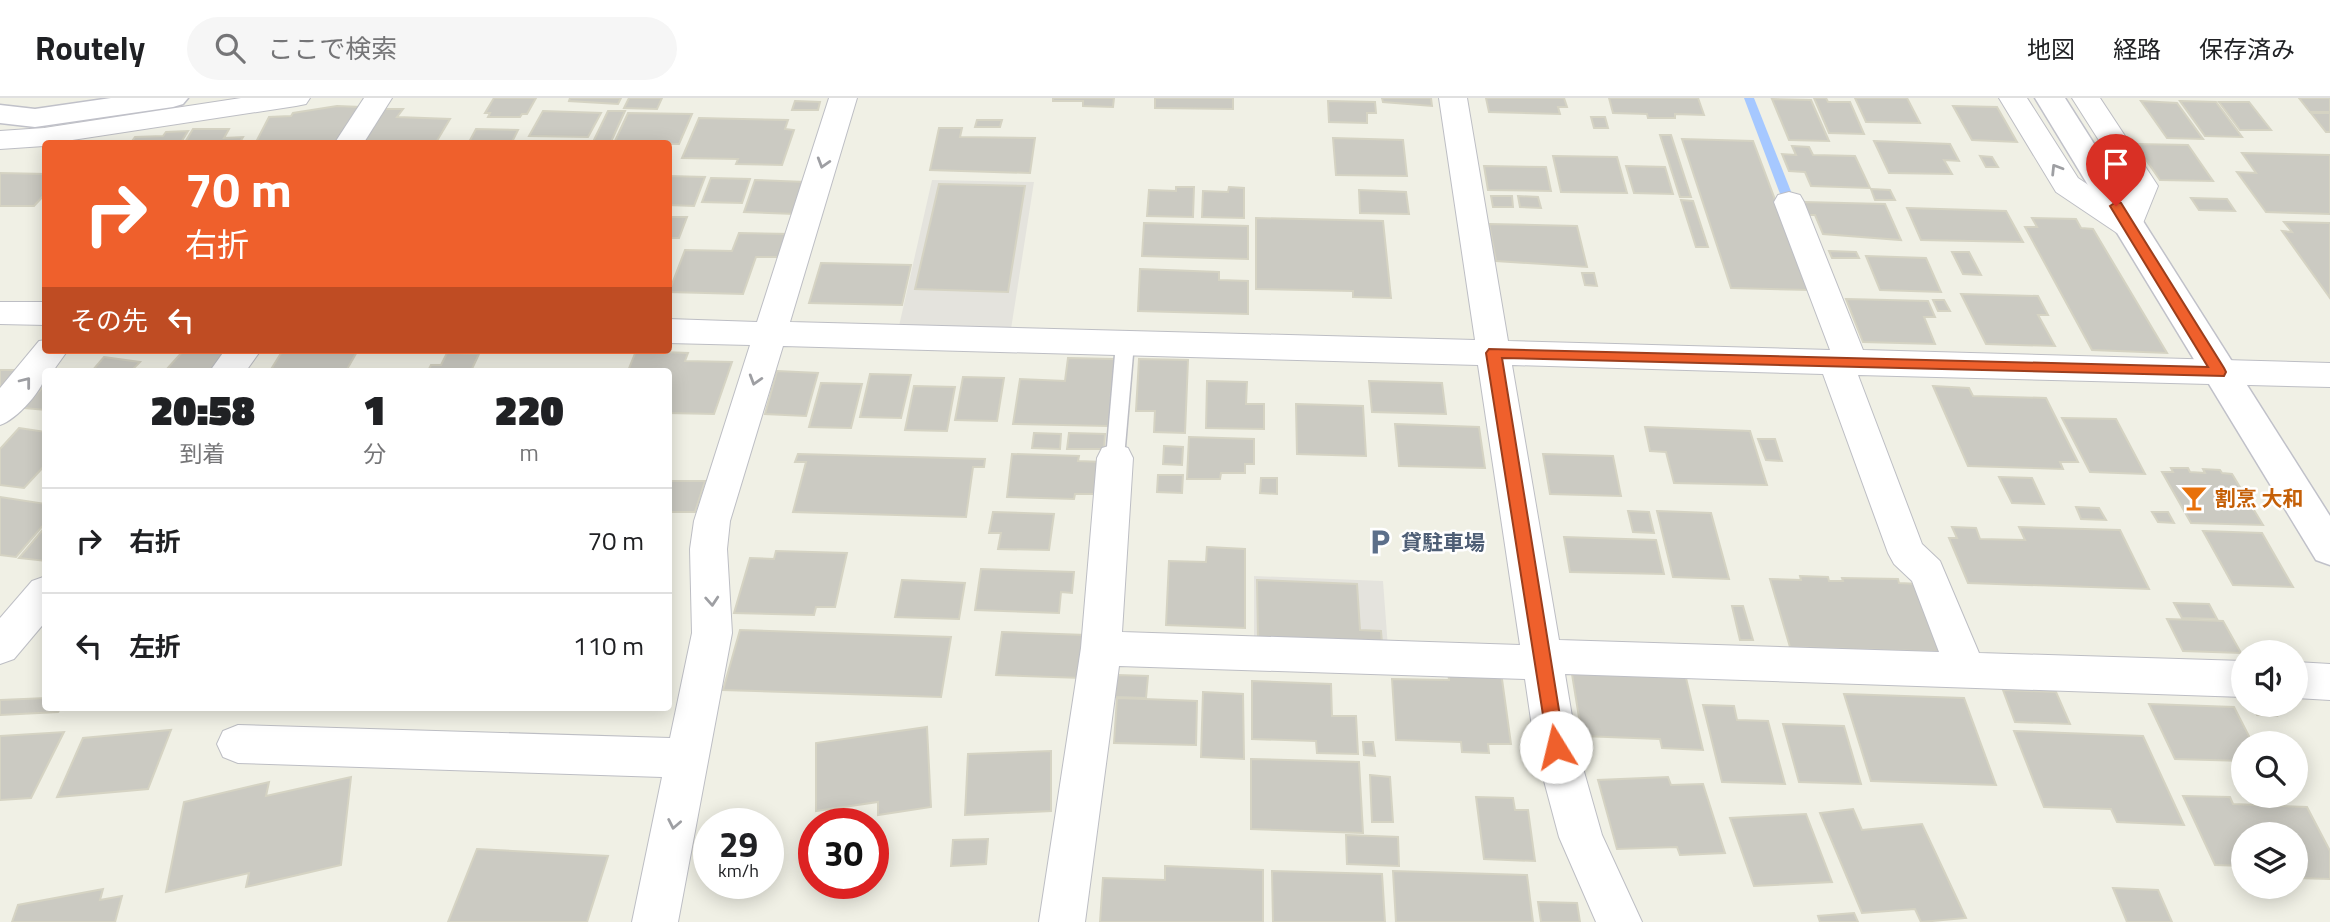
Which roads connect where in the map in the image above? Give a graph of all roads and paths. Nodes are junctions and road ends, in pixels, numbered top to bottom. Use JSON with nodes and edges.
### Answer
{"nodes":[{"id":1,"x":173,"y":98,"type":"edge"},
{"id":2,"x":296,"y":98,"type":"edge"},
{"id":3,"x":378,"y":98,"type":"edge"},
{"id":4,"x":843,"y":98,"type":"edge"},
{"id":5,"x":1453,"y":98,"type":"edge"},
{"id":6,"x":2013,"y":98,"type":"edge"},
{"id":7,"x":2050,"y":98,"type":"edge"},
{"id":8,"x":2086,"y":98,"type":"edge"},
{"id":9,"x":0,"y":114,"type":"edge"},
{"id":10,"x":0,"y":140,"type":"edge"},
{"id":11,"x":351,"y":140,"type":"edge"},
{"id":12,"x":1789,"y":202,"type":"dead end"},
{"id":13,"x":2128,"y":226,"type":"junction"},
{"id":14,"x":0,"y":313,"type":"edge"},
{"id":15,"x":42,"y":314,"type":"edge"},
{"id":16,"x":672,"y":331,"type":"edge"},
{"id":17,"x":770,"y":334,"type":"junction"},
{"id":18,"x":1125,"y":343,"type":"junction"},
{"id":19,"x":1494,"y":353,"type":"junction"},
{"id":20,"x":48,"y":354,"type":"edge"},
{"id":21,"x":241,"y":354,"type":"edge"},
{"id":22,"x":1844,"y":362,"type":"junction"},
{"id":23,"x":229,"y":368,"type":"edge"},
{"id":24,"x":2219,"y":372,"type":"junction"},
{"id":25,"x":2330,"y":375,"type":"edge"},
{"id":26,"x":0,"y":412,"type":"edge"},
{"id":27,"x":1115,"y":458,"type":"joint"},
{"id":28,"x":2330,"y":549,"type":"edge"},
{"id":29,"x":42,"y":597,"type":"edge"},
{"id":30,"x":0,"y":647,"type":"edge"},
{"id":31,"x":1101,"y":648,"type":"junction"},
{"id":32,"x":1542,"y":660,"type":"junction"},
{"id":33,"x":1966,"y":670,"type":"junction"},
{"id":34,"x":2231,"y":679,"type":"edge"},
{"id":35,"x":2308,"y":681,"type":"edge"},
{"id":36,"x":2330,"y":682,"type":"edge"},
{"id":37,"x":239,"y":744,"type":"dead end"},
{"id":38,"x":687,"y":757,"type":"junction"},
{"id":39,"x":655,"y":922,"type":"edge"},
{"id":40,"x":1062,"y":922,"type":"edge"},
{"id":41,"x":1619,"y":922,"type":"edge"}],
"edges":[{"from":1,"to":9,"type":"street"},
{"from":2,"to":10,"type":"street"},
{"from":3,"to":11,"type":"street"},
{"from":4,"to":17,"type":"street","one_way":true},
{"from":5,"to":19,"type":"street"},
{"from":13,"to":6,"type":"street","one_way":true},
{"from":7,"to":13,"type":"street"},
{"from":8,"to":13,"type":"street"},
{"from":12,"to":22,"type":"street"},
{"from":13,"to":24,"type":"street"},
{"from":14,"to":15,"type":"street"},
{"from":16,"to":17,"type":"street"},
{"from":17,"to":18,"type":"street"},
{"from":17,"to":38,"type":"street","one_way":true},
{"from":18,"to":19,"type":"street"},
{"from":18,"to":27,"type":"lane"},
{"from":19,"to":22,"type":"street"},
{"from":19,"to":32,"type":"street"},
{"from":26,"to":20,"type":"street","one_way":true},
{"from":21,"to":23,"type":"street"},
{"from":22,"to":24,"type":"street"},
{"from":22,"to":33,"type":"street"},
{"from":24,"to":25,"type":"street"},
{"from":24,"to":28,"type":"street"},
{"from":27,"to":31,"type":"street"},
{"from":29,"to":30,"type":"street"},
{"from":31,"to":32,"type":"street"},
{"from":31,"to":40,"type":"street"},
{"from":32,"to":33,"type":"street"},
{"from":32,"to":41,"type":"street"},
{"from":33,"to":34,"type":"street"},
{"from":35,"to":36,"type":"street"},
{"from":37,"to":38,"type":"street"},
{"from":38,"to":39,"type":"street","one_way":true}]}
